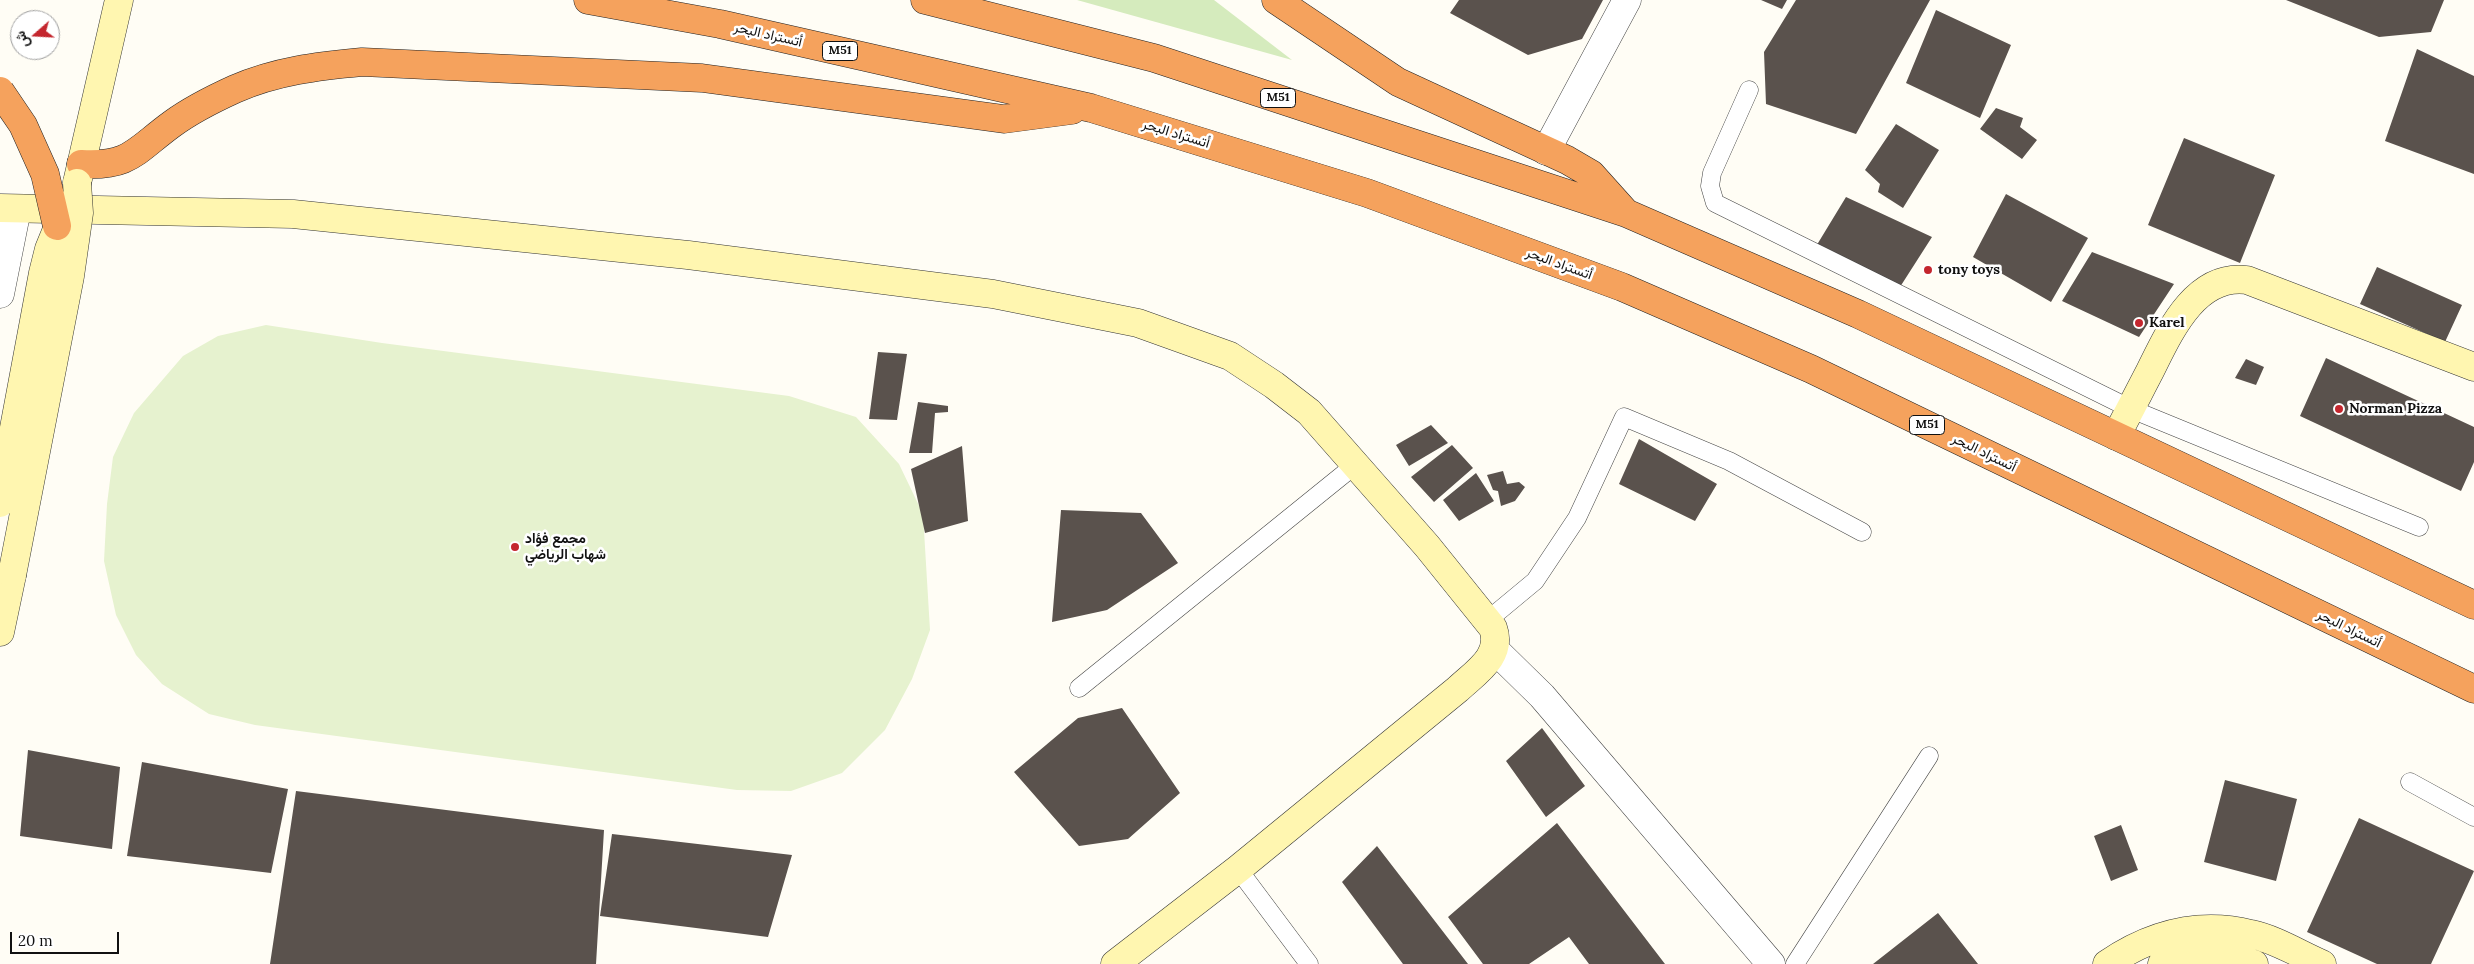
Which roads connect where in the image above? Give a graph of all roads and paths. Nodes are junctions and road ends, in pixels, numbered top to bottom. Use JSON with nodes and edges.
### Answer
{"nodes":[{"id":1,"x":119,"y":0,"type":"edge"},
{"id":2,"x":588,"y":0,"type":"edge"},
{"id":3,"x":925,"y":0,"type":"edge"},
{"id":4,"x":1276,"y":0,"type":"edge"},
{"id":5,"x":1627,"y":0,"type":"edge"},
{"id":6,"x":1749,"y":90,"type":"dead end"},
{"id":7,"x":0,"y":91,"type":"edge"},
{"id":8,"x":1091,"y":108,"type":"junction"},
{"id":9,"x":1546,"y":151,"type":"junction"},
{"id":10,"x":79,"y":173,"type":"junction"},
{"id":11,"x":9,"y":208,"type":"edge"},
{"id":12,"x":1626,"y":213,"type":"junction"},
{"id":13,"x":57,"y":226,"type":"junction"},
{"id":14,"x":0,"y":294,"type":"edge"},
{"id":15,"x":2474,"y":367,"type":"edge"},
{"id":16,"x":2131,"y":409,"type":"junction"},
{"id":17,"x":2116,"y":436,"type":"junction"},
{"id":18,"x":1356,"y":465,"type":"junction"},
{"id":19,"x":0,"y":503,"type":"edge"},
{"id":20,"x":2419,"y":527,"type":"dead end"},
{"id":21,"x":1862,"y":532,"type":"dead end"},
{"id":22,"x":2474,"y":605,"type":"edge"},
{"id":23,"x":1488,"y":620,"type":"junction"},
{"id":24,"x":0,"y":632,"type":"edge"},
{"id":25,"x":1494,"y":649,"type":"junction"},
{"id":26,"x":1079,"y":688,"type":"dead end"},
{"id":27,"x":2474,"y":690,"type":"edge"},
{"id":28,"x":1929,"y":756,"type":"dead end"},
{"id":29,"x":2410,"y":782,"type":"dead end"},
{"id":30,"x":2474,"y":817,"type":"edge"},
{"id":31,"x":1238,"y":869,"type":"junction"},
{"id":32,"x":2192,"y":928,"type":"junction"},
{"id":33,"x":2195,"y":955,"type":"junction"},
{"id":34,"x":1115,"y":964,"type":"edge"},
{"id":35,"x":1309,"y":964,"type":"edge"},
{"id":36,"x":1771,"y":964,"type":"edge"},
{"id":37,"x":1795,"y":964,"type":"edge"},
{"id":38,"x":2106,"y":964,"type":"edge"},
{"id":39,"x":2162,"y":964,"type":"edge"},
{"id":40,"x":2254,"y":964,"type":"edge"},
{"id":41,"x":2322,"y":964,"type":"edge"}],
"edges":[{"from":1,"to":10,"type":"street"},
{"from":2,"to":8,"type":"highway","name":"أتستراد البحر","number":"M51"},
{"from":3,"to":12,"type":"highway","number":"M51"},
{"from":4,"to":9,"type":"highway"},
{"from":5,"to":9,"type":"street"},
{"from":6,"to":16,"type":"lane"},
{"from":7,"to":13,"type":"highway","bridge":true},
{"from":8,"to":10,"type":"highway"},
{"from":8,"to":27,"type":"highway","name":"أتستراد البحر","number":"M51"},
{"from":9,"to":12,"type":"highway"},
{"from":10,"to":13,"type":"street","bridge":true},
{"from":10,"to":24,"type":"street","bridge":true},
{"from":11,"to":14,"type":"street"},
{"from":11,"to":18,"type":"street"},
{"from":12,"to":17,"type":"highway","number":"M51"},
{"from":13,"to":19,"type":"street","bridge":true},
{"from":15,"to":16,"type":"street"},
{"from":16,"to":17,"type":"street"},
{"from":16,"to":20,"type":"lane"},
{"from":17,"to":22,"type":"highway","number":"M51"},
{"from":18,"to":23,"type":"street"},
{"from":18,"to":26,"type":"lane"},
{"from":21,"to":23,"type":"lane"},
{"from":23,"to":25,"type":"street"},
{"from":25,"to":31,"type":"street"},
{"from":25,"to":36,"type":"street"},
{"from":28,"to":37,"type":"lane"},
{"from":29,"to":30,"type":"lane"},
{"from":31,"to":34,"type":"street"},
{"from":31,"to":35,"type":"lane"},
{"from":32,"to":33,"type":"street"},
{"from":32,"to":38,"type":"street"},
{"from":32,"to":41,"type":"street"},
{"from":33,"to":39,"type":"street"},
{"from":33,"to":40,"type":"street"}]}
